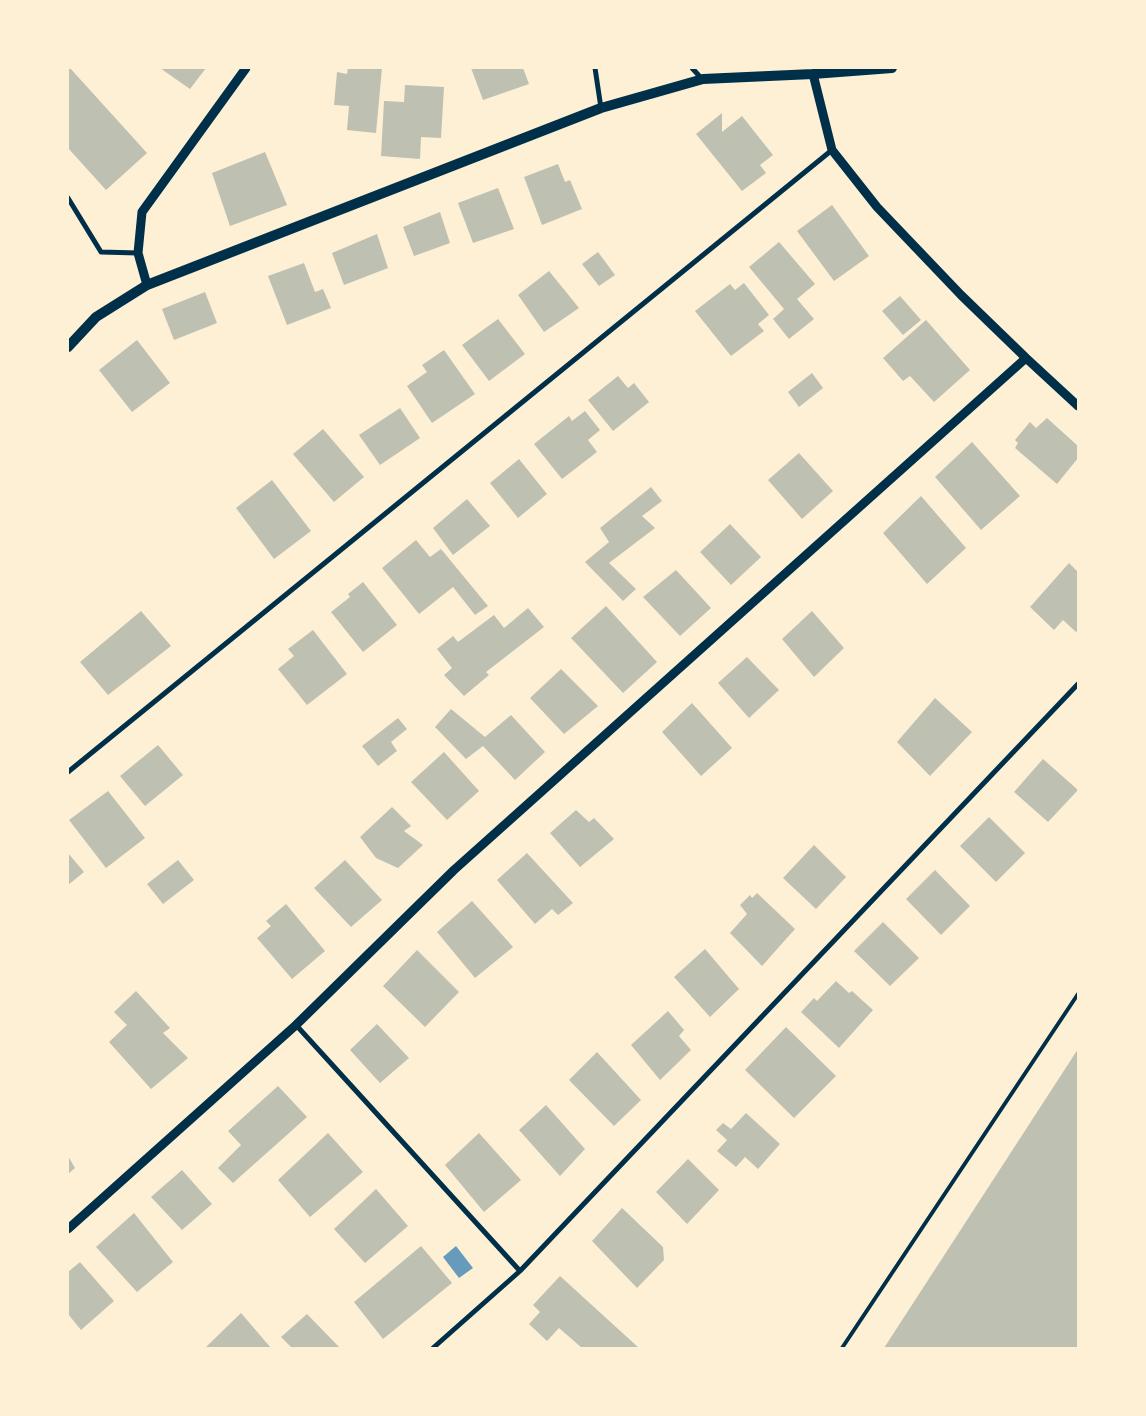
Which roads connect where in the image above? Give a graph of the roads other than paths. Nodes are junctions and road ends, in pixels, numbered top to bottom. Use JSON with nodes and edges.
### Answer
{"nodes":[{"id":1,"x":246,"y":68,"type":"edge"},
{"id":2,"x":595,"y":68,"type":"edge"},
{"id":3,"x":692,"y":68,"type":"edge"},
{"id":4,"x":892,"y":68,"type":"edge"},
{"id":5,"x":813,"y":74,"type":"junction"},
{"id":6,"x":702,"y":79,"type":"junction"},
{"id":7,"x":601,"y":108,"type":"junction"},
{"id":8,"x":832,"y":150,"type":"junction"},
{"id":9,"x":68,"y":198,"type":"edge"},
{"id":10,"x":138,"y":253,"type":"junction"},
{"id":11,"x":147,"y":285,"type":"junction"},
{"id":12,"x":68,"y":347,"type":"edge"},
{"id":13,"x":1026,"y":358,"type":"junction"},
{"id":14,"x":1078,"y":406,"type":"edge"},
{"id":15,"x":1078,"y":684,"type":"edge"},
{"id":16,"x":68,"y":772,"type":"edge"},
{"id":17,"x":1078,"y":994,"type":"edge"},
{"id":18,"x":296,"y":1025,"type":"junction"},
{"id":19,"x":68,"y":1229,"type":"edge"},
{"id":20,"x":520,"y":1271,"type":"junction"},
{"id":21,"x":433,"y":1348,"type":"edge"},
{"id":22,"x":842,"y":1348,"type":"edge"}],
"edges":[{"from":1,"to":10,"type":"street"},
{"from":2,"to":7,"type":"street"},
{"from":3,"to":6,"type":"street"},
{"from":4,"to":5,"type":"main road"},
{"from":5,"to":6,"type":"main road"},
{"from":5,"to":8,"type":"street"},
{"from":6,"to":7,"type":"main road"},
{"from":7,"to":11,"type":"main road"},
{"from":8,"to":13,"type":"street"},
{"from":8,"to":16,"type":"street"},
{"from":9,"to":10,"type":"street"},
{"from":10,"to":11,"type":"street"},
{"from":11,"to":12,"type":"main road"},
{"from":13,"to":14,"type":"street"},
{"from":13,"to":18,"type":"street"},
{"from":15,"to":20,"type":"street"},
{"from":17,"to":22,"type":"lane"},
{"from":18,"to":19,"type":"street"},
{"from":18,"to":20,"type":"street"},
{"from":20,"to":21,"type":"street"}]}
